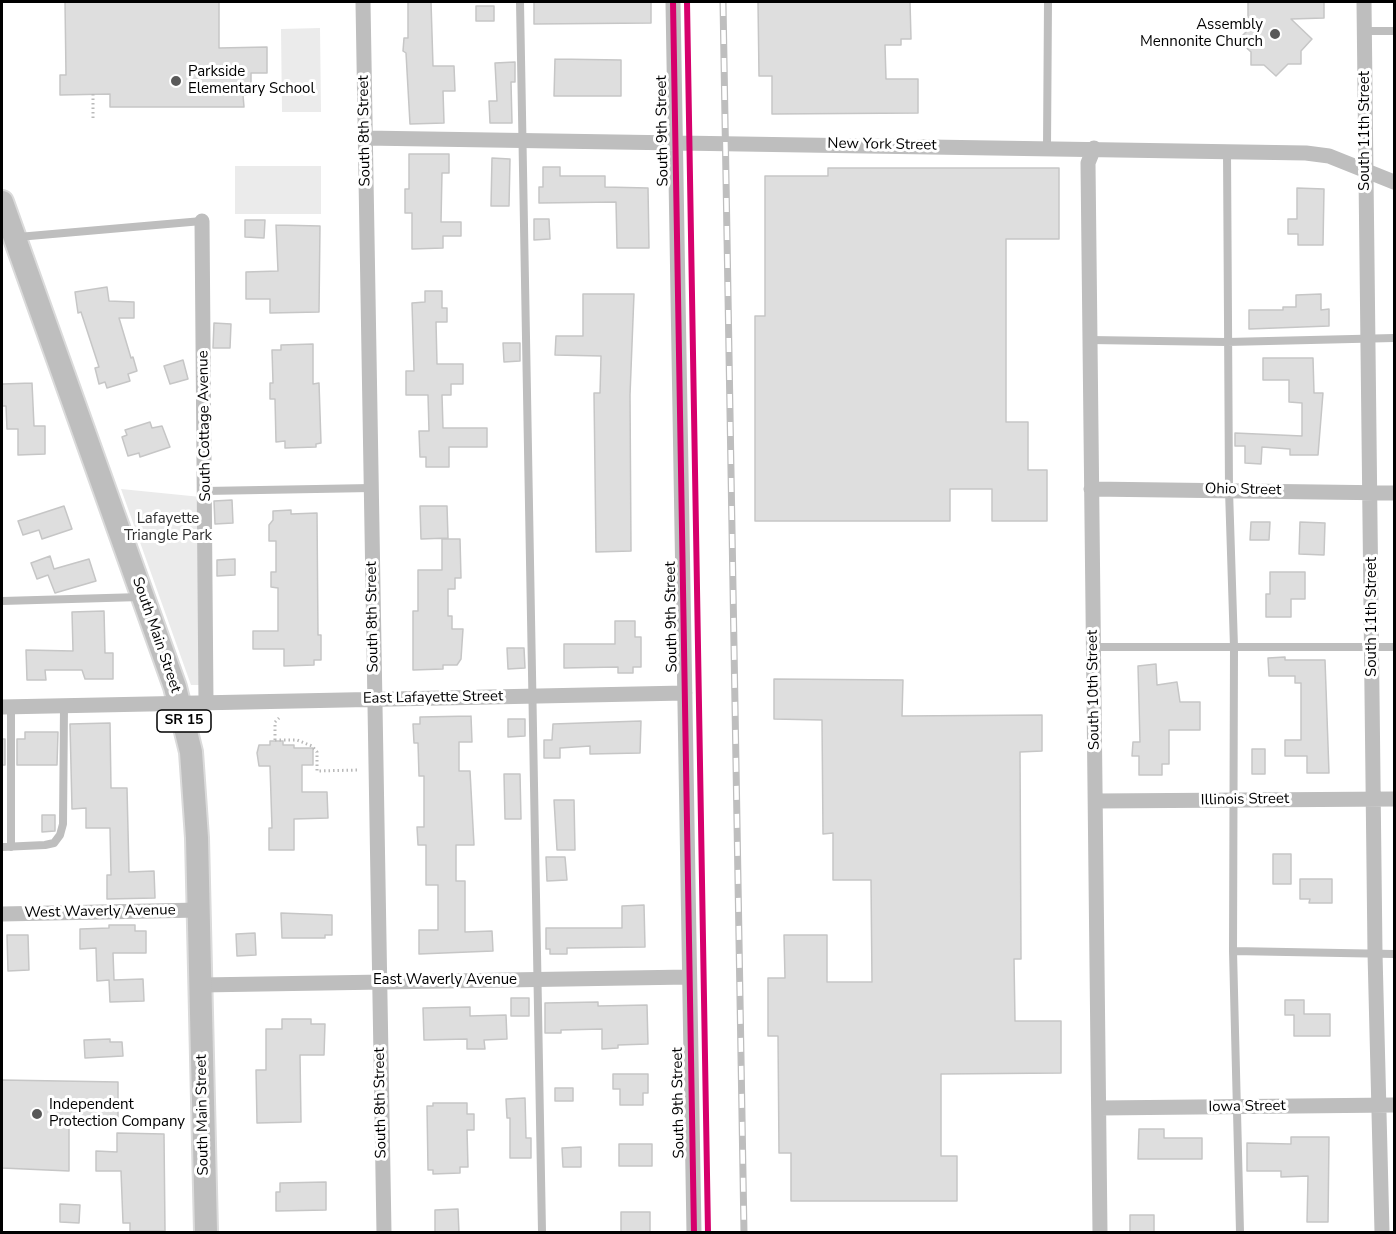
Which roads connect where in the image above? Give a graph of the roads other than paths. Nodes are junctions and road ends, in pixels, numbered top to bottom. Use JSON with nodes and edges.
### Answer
{"nodes":[{"id":1,"x":363,"y":2,"type":"edge"},
{"id":2,"x":520,"y":2,"type":"edge"},
{"id":3,"x":673,"y":2,"type":"edge"},
{"id":4,"x":1047,"y":2,"type":"edge"},
{"id":5,"x":1364,"y":2,"type":"edge"},
{"id":6,"x":1365,"y":31,"type":"junction"},
{"id":7,"x":1395,"y":31,"type":"edge"},
{"id":8,"x":365,"y":138,"type":"junction"},
{"id":9,"x":524,"y":139,"type":"junction"},
{"id":10,"x":675,"y":144,"type":"junction"},
{"id":11,"x":1047,"y":147,"type":"junction"},
{"id":12,"x":1094,"y":148,"type":"junction"},
{"id":13,"x":1227,"y":151,"type":"junction"},
{"id":14,"x":1365,"y":171,"type":"junction"},
{"id":15,"x":1395,"y":182,"type":"edge"},
{"id":16,"x":2,"y":202,"type":"edge"},
{"id":17,"x":202,"y":221,"type":"joint"},
{"id":18,"x":14,"y":237,"type":"junction"},
{"id":19,"x":1368,"y":338,"type":"junction"},
{"id":20,"x":1395,"y":338,"type":"edge"},
{"id":21,"x":1090,"y":340,"type":"junction"},
{"id":22,"x":1227,"y":342,"type":"junction"},
{"id":23,"x":371,"y":488,"type":"junction"},
{"id":24,"x":1091,"y":489,"type":"junction"},
{"id":25,"x":1229,"y":490,"type":"junction"},
{"id":26,"x":205,"y":491,"type":"junction"},
{"id":27,"x":1372,"y":493,"type":"junction"},
{"id":28,"x":1395,"y":493,"type":"edge"},
{"id":29,"x":143,"y":597,"type":"junction"},
{"id":30,"x":2,"y":601,"type":"edge"},
{"id":31,"x":1234,"y":646,"type":"junction"},
{"id":32,"x":1371,"y":646,"type":"junction"},
{"id":33,"x":1093,"y":647,"type":"junction"},
{"id":34,"x":1395,"y":647,"type":"edge"},
{"id":35,"x":685,"y":693,"type":"junction"},
{"id":36,"x":531,"y":696,"type":"junction"},
{"id":37,"x":375,"y":699,"type":"junction"},
{"id":38,"x":206,"y":703,"type":"junction"},
{"id":39,"x":180,"y":704,"type":"junction"},
{"id":40,"x":64,"y":706,"type":"junction"},
{"id":41,"x":6,"y":707,"type":"edge"},
{"id":42,"x":1375,"y":799,"type":"junction"},
{"id":43,"x":1395,"y":799,"type":"edge"},
{"id":44,"x":1233,"y":800,"type":"junction"},
{"id":45,"x":1096,"y":801,"type":"junction"},
{"id":46,"x":2,"y":847,"type":"edge"},
{"id":47,"x":10,"y":847,"type":"junction"},
{"id":48,"x":199,"y":910,"type":"junction"},
{"id":49,"x":2,"y":914,"type":"edge"},
{"id":50,"x":1233,"y":951,"type":"junction"},
{"id":51,"x":1375,"y":953,"type":"junction"},
{"id":52,"x":1395,"y":954,"type":"edge"},
{"id":53,"x":689,"y":977,"type":"junction"},
{"id":54,"x":538,"y":979,"type":"junction"},
{"id":55,"x":379,"y":981,"type":"junction"},
{"id":56,"x":201,"y":985,"type":"junction"},
{"id":57,"x":1388,"y":1105,"type":"edge"},
{"id":58,"x":1238,"y":1107,"type":"junction"},
{"id":59,"x":1099,"y":1108,"type":"junction"},
{"id":60,"x":206,"y":1233,"type":"edge"},
{"id":61,"x":384,"y":1233,"type":"edge"},
{"id":62,"x":542,"y":1233,"type":"edge"},
{"id":63,"x":694,"y":1233,"type":"edge"},
{"id":64,"x":1100,"y":1233,"type":"edge"},
{"id":65,"x":1240,"y":1233,"type":"edge"},
{"id":66,"x":1382,"y":1233,"type":"edge"}],
"edges":[{"from":1,"to":8,"type":"street","name":"South 8th Street"},
{"from":2,"to":9,"type":"lane"},
{"from":3,"to":10,"type":"street","name":"South 9th Street"},
{"from":4,"to":11,"type":"lane"},
{"from":5,"to":6,"type":"street","name":"South 11th Street"},
{"from":6,"to":7,"type":"lane"},
{"from":6,"to":14,"type":"street","name":"South 11th Street"},
{"from":8,"to":9,"type":"street","name":"New York Street"},
{"from":8,"to":23,"type":"street","name":"South 8th Street"},
{"from":9,"to":10,"type":"street","name":"New York Street"},
{"from":9,"to":36,"type":"lane"},
{"from":10,"to":11,"type":"street","name":"New York Street"},
{"from":10,"to":35,"type":"street","name":"South 9th Street"},
{"from":11,"to":12,"type":"street","name":"New York Street"},
{"from":12,"to":13,"type":"street","name":"New York Street"},
{"from":12,"to":21,"type":"street","name":"South 10th Street"},
{"from":13,"to":14,"type":"street","name":"New York Street"},
{"from":13,"to":22,"type":"lane"},
{"from":14,"to":15,"type":"street","name":"New York Street"},
{"from":14,"to":19,"type":"street","name":"South 11th Street"},
{"from":16,"to":18,"type":"main road","name":"South Main Street","number":"SR 15"},
{"from":17,"to":18,"type":"lane"},
{"from":17,"to":26,"type":"street","name":"South Cottage Avenue"},
{"from":18,"to":29,"type":"main road","name":"South Main Street","number":"SR 15"},
{"from":19,"to":20,"type":"lane"},
{"from":19,"to":22,"type":"lane"},
{"from":19,"to":27,"type":"street","name":"South 11th Street"},
{"from":21,"to":22,"type":"lane"},
{"from":21,"to":24,"type":"street","name":"South 10th Street"},
{"from":22,"to":25,"type":"lane"},
{"from":23,"to":26,"type":"lane"},
{"from":23,"to":37,"type":"street","name":"South 8th Street"},
{"from":24,"to":25,"type":"street","name":"Ohio Street"},
{"from":24,"to":33,"type":"street","name":"South 10th Street"},
{"from":25,"to":27,"type":"street","name":"Ohio Street"},
{"from":25,"to":31,"type":"lane"},
{"from":26,"to":38,"type":"street","name":"South Cottage Avenue"},
{"from":27,"to":28,"type":"street","name":"Ohio Street"},
{"from":27,"to":32,"type":"street","name":"South 11th Street"},
{"from":29,"to":30,"type":"lane"},
{"from":29,"to":39,"type":"main road","name":"South Main Street","number":"SR 15"},
{"from":31,"to":32,"type":"lane"},
{"from":31,"to":33,"type":"lane"},
{"from":31,"to":44,"type":"lane"},
{"from":32,"to":34,"type":"lane"},
{"from":32,"to":42,"type":"street","name":"South 11th Street"},
{"from":33,"to":45,"type":"street","name":"South 10th Street"},
{"from":35,"to":36,"type":"street","name":"East Lafayette Street"},
{"from":35,"to":53,"type":"street","name":"South 9th Street"},
{"from":36,"to":37,"type":"street","name":"East Lafayette Street"},
{"from":36,"to":54,"type":"lane"},
{"from":37,"to":38,"type":"street","name":"East Lafayette Street"},
{"from":37,"to":55,"type":"street","name":"South 8th Street"},
{"from":38,"to":39,"type":"street","name":"East Lafayette Street"},
{"from":39,"to":40,"type":"street","name":"East Lafayette Street"},
{"from":39,"to":48,"type":"main road","name":"South Main Street","number":"SR 15"},
{"from":40,"to":41,"type":"street","name":"East Lafayette Street"},
{"from":40,"to":47,"type":"lane"},
{"from":41,"to":47,"type":"lane"},
{"from":42,"to":43,"type":"street","name":"Illinois Street"},
{"from":42,"to":44,"type":"street","name":"Illinois Street"},
{"from":42,"to":51,"type":"street","name":"South 11th Street"},
{"from":44,"to":45,"type":"street","name":"Illinois Street"},
{"from":44,"to":50,"type":"lane"},
{"from":45,"to":59,"type":"street","name":"South 10th Street"},
{"from":46,"to":47,"type":"lane"},
{"from":48,"to":49,"type":"street","name":"West Waverly Avenue"},
{"from":48,"to":56,"type":"main road","name":"South Main Street","number":"SR 15"},
{"from":50,"to":51,"type":"lane"},
{"from":50,"to":58,"type":"lane"},
{"from":51,"to":52,"type":"lane"},
{"from":51,"to":57,"type":"street","name":"South 11th Street"},
{"from":53,"to":54,"type":"street","name":"East Waverly Avenue"},
{"from":53,"to":63,"type":"street","name":"South 9th Street"},
{"from":54,"to":55,"type":"street","name":"East Waverly Avenue"},
{"from":54,"to":62,"type":"lane"},
{"from":55,"to":56,"type":"street","name":"East Waverly Avenue"},
{"from":55,"to":61,"type":"street","name":"South 8th Street"},
{"from":56,"to":60,"type":"main road","name":"South Main Street","number":"SR 15"},
{"from":57,"to":58,"type":"street","name":"Iowa Street"},
{"from":57,"to":66,"type":"street","name":"South 11th Street"},
{"from":58,"to":59,"type":"street","name":"Iowa Street"},
{"from":58,"to":65,"type":"lane"},
{"from":59,"to":64,"type":"street","name":"South 10th Street"}]}
